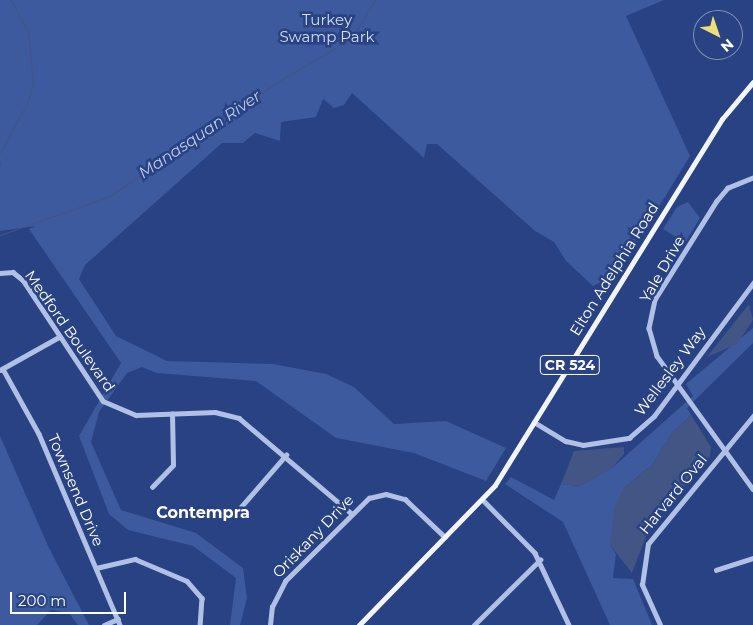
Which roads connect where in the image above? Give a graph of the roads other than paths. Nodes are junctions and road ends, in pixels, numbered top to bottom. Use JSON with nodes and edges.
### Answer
{"nodes":[{"id":1,"x":753,"y":82,"type":"edge"},
{"id":2,"x":753,"y":178,"type":"edge"},
{"id":3,"x":0,"y":273,"type":"edge"},
{"id":4,"x":753,"y":283,"type":"edge"},
{"id":5,"x":59,"y":338,"type":"junction"},
{"id":6,"x":2,"y":370,"type":"edge"},
{"id":7,"x":677,"y":384,"type":"junction"},
{"id":8,"x":172,"y":414,"type":"junction"},
{"id":9,"x":753,"y":416,"type":"edge"},
{"id":10,"x":534,"y":422,"type":"junction"},
{"id":11,"x":724,"y":451,"type":"junction"},
{"id":12,"x":286,"y":455,"type":"junction"},
{"id":13,"x":152,"y":486,"type":"dead end"},
{"id":14,"x":753,"y":489,"type":"edge"},
{"id":15,"x":483,"y":500,"type":"junction"},
{"id":16,"x":351,"y":513,"type":"junction"},
{"id":17,"x":233,"y":516,"type":"dead end"},
{"id":18,"x":445,"y":537,"type":"junction"},
{"id":19,"x":753,"y":558,"type":"edge"},
{"id":20,"x":540,"y":560,"type":"junction"},
{"id":21,"x":96,"y":568,"type":"junction"},
{"id":22,"x":716,"y":570,"type":"dead end"},
{"id":23,"x":118,"y":619,"type":"junction"},
{"id":24,"x":104,"y":625,"type":"edge"},
{"id":25,"x":120,"y":625,"type":"edge"},
{"id":26,"x":200,"y":625,"type":"edge"},
{"id":27,"x":270,"y":625,"type":"edge"},
{"id":28,"x":358,"y":625,"type":"edge"},
{"id":29,"x":474,"y":625,"type":"edge"},
{"id":30,"x":569,"y":625,"type":"edge"},
{"id":31,"x":660,"y":625,"type":"edge"}],
"edges":[{"from":1,"to":10,"type":"main road","name":"Elton Adelphia Road","number":"CR 524"},
{"from":2,"to":7,"type":"street","name":"Yale Drive"},
{"from":3,"to":5,"type":"street","name":"Medford Boulevard"},
{"from":4,"to":7,"type":"street","name":"Wellesley Way"},
{"from":5,"to":6,"type":"street"},
{"from":5,"to":8,"type":"street","name":"Medford Boulevard"},
{"from":6,"to":21,"type":"street","name":"Townsend Drive"},
{"from":7,"to":10,"type":"street","name":"Wellesley Way"},
{"from":7,"to":11,"type":"street","name":"Yale Drive"},
{"from":8,"to":12,"type":"street","name":"Medford Boulevard"},
{"from":8,"to":13,"type":"street"},
{"from":9,"to":11,"type":"street","name":"Harvard Oval"},
{"from":10,"to":15,"type":"main road","name":"Elton Adelphia Road","number":"CR 524"},
{"from":11,"to":14,"type":"street","name":"Yale Drive"},
{"from":11,"to":31,"type":"street","name":"Harvard Oval"},
{"from":12,"to":16,"type":"street","name":"Medford Boulevard"},
{"from":12,"to":17,"type":"street"},
{"from":15,"to":18,"type":"main road","name":"Elton Adelphia Road","number":"CR 524"},
{"from":15,"to":20,"type":"street"},
{"from":16,"to":18,"type":"street","name":"Oriskany Drive"},
{"from":16,"to":27,"type":"street","name":"Oriskany Drive"},
{"from":18,"to":28,"type":"main road","name":"Elton Adelphia Road","number":"CR 524"},
{"from":19,"to":22,"type":"street"},
{"from":20,"to":29,"type":"street"},
{"from":20,"to":30,"type":"street"},
{"from":21,"to":23,"type":"street","name":"Townsend Drive"},
{"from":21,"to":26,"type":"street"},
{"from":23,"to":24,"type":"street"},
{"from":23,"to":25,"type":"street","name":"Townsend Drive"}]}
